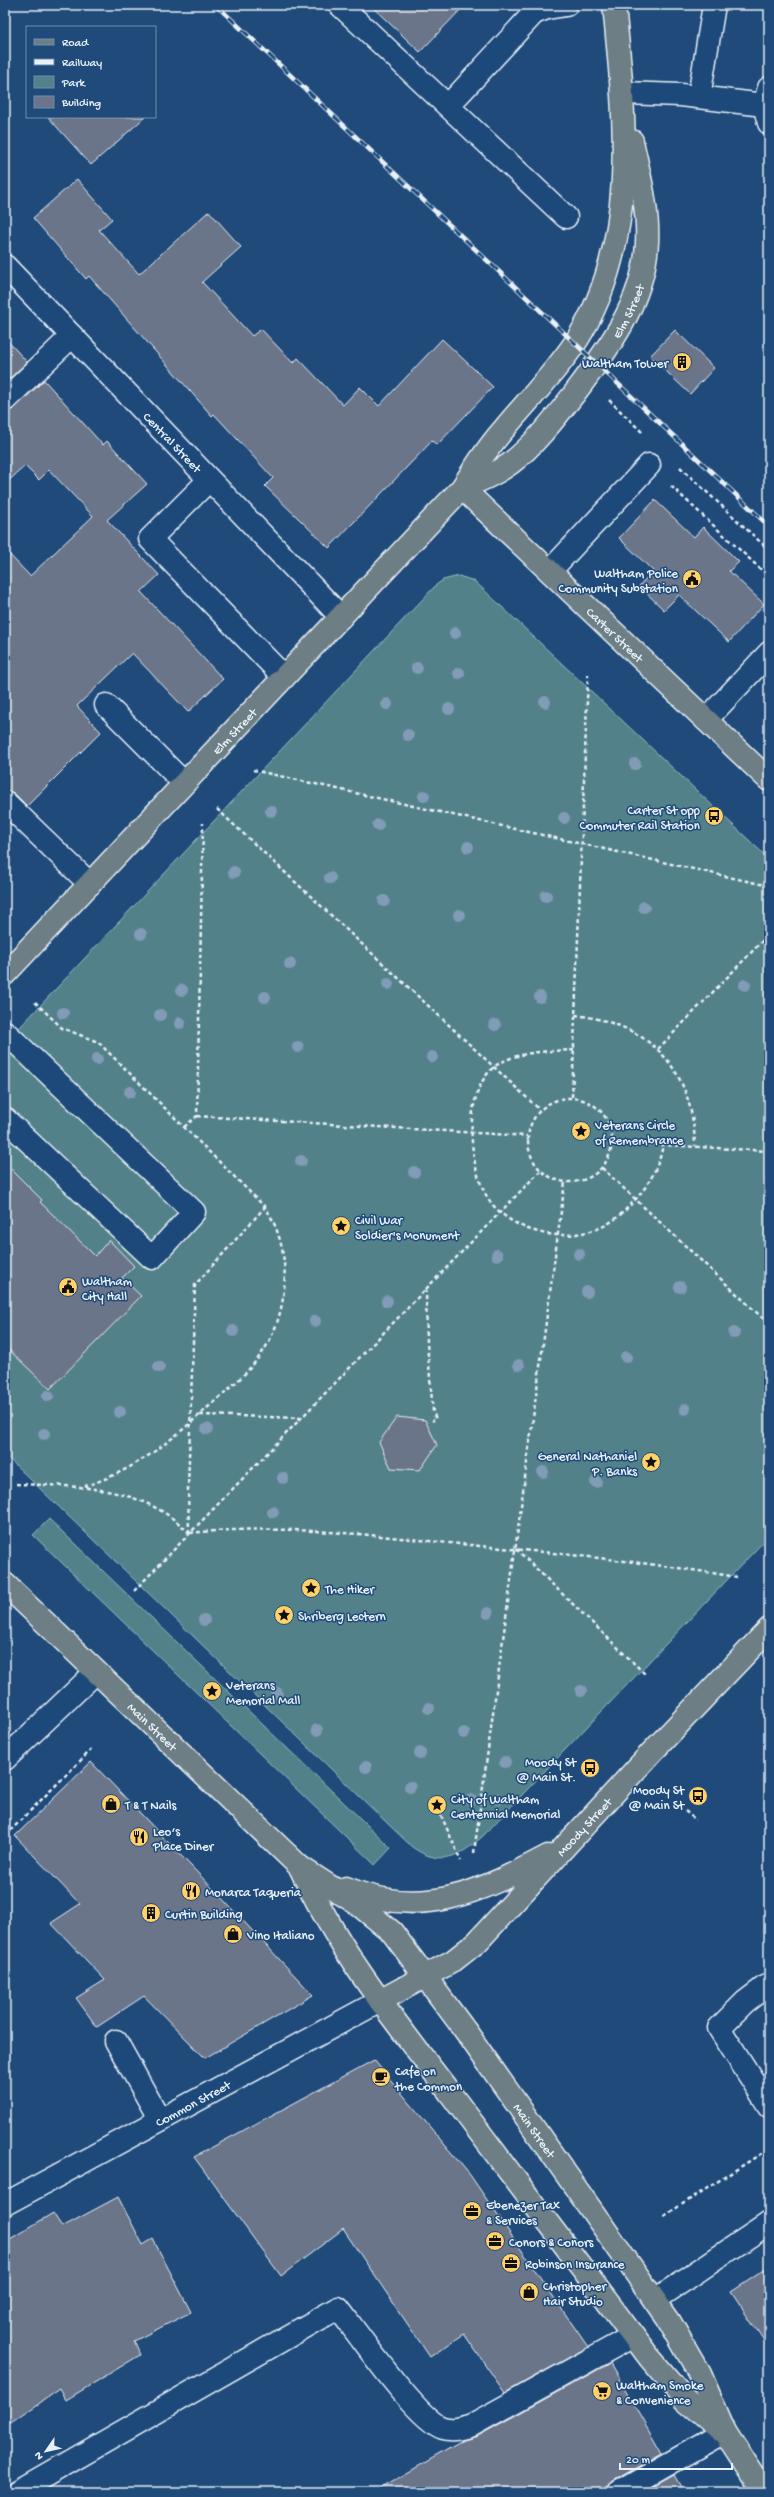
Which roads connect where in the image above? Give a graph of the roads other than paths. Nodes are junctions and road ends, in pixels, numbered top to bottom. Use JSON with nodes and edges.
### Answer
{"nodes":[{"id":1,"x":340,"y":5,"type":"edge"},
{"id":2,"x":566,"y":5,"type":"edge"},
{"id":3,"x":614,"y":5,"type":"edge"},
{"id":4,"x":714,"y":5,"type":"edge"},
{"id":5,"x":623,"y":93,"type":"junction"},
{"id":6,"x":699,"y":97,"type":"junction"},
{"id":7,"x":767,"y":105,"type":"edge"},
{"id":8,"x":448,"y":106,"type":"junction"},
{"id":9,"x":566,"y":217,"type":"dead end"},
{"id":10,"x":5,"y":266,"type":"edge"},
{"id":11,"x":72,"y":336,"type":"junction"},
{"id":12,"x":5,"y":400,"type":"edge"},
{"id":13,"x":649,"y":465,"type":"road end"},
{"id":14,"x":209,"y":480,"type":"junction"},
{"id":15,"x":462,"y":488,"type":"junction"},
{"id":16,"x":550,"y":571,"type":"junction"},
{"id":17,"x":341,"y":617,"type":"junction"},
{"id":18,"x":769,"y":653,"type":"edge"},
{"id":19,"x":284,"y":677,"type":"junction"},
{"id":20,"x":106,"y":705,"type":"dead end"},
{"id":21,"x":706,"y":720,"type":"junction"},
{"id":22,"x":769,"y":780,"type":"edge"},
{"id":23,"x":184,"y":783,"type":"junction"},
{"id":24,"x":5,"y":802,"type":"edge"},
{"id":25,"x":90,"y":884,"type":"junction"},
{"id":26,"x":5,"y":974,"type":"edge"},
{"id":27,"x":5,"y":1032,"type":"edge"},
{"id":28,"x":5,"y":1119,"type":"edge"},
{"id":29,"x":5,"y":1584,"type":"edge"},
{"id":30,"x":769,"y":1629,"type":"edge"},
{"id":31,"x":96,"y":1672,"type":"junction"},
{"id":32,"x":5,"y":1759,"type":"edge"},
{"id":33,"x":563,"y":1848,"type":"junction"},
{"id":34,"x":300,"y":1867,"type":"junction"},
{"id":35,"x":426,"y":1976,"type":"junction"},
{"id":36,"x":769,"y":1990,"type":"edge"},
{"id":37,"x":380,"y":2001,"type":"junction"},
{"id":38,"x":116,"y":2041,"type":"dead end"},
{"id":39,"x":769,"y":2106,"type":"edge"},
{"id":40,"x":160,"y":2120,"type":"junction"},
{"id":41,"x":5,"y":2204,"type":"edge"},
{"id":42,"x":769,"y":2223,"type":"edge"},
{"id":43,"x":655,"y":2300,"type":"junction"},
{"id":44,"x":634,"y":2336,"type":"junction"},
{"id":45,"x":724,"y":2432,"type":"junction"},
{"id":46,"x":17,"y":2492,"type":"edge"},
{"id":47,"x":619,"y":2492,"type":"edge"},
{"id":48,"x":764,"y":2492,"type":"edge"}],
"edges":[{"from":1,"to":8,"type":"street"},
{"from":2,"to":8,"type":"street"},
{"from":3,"to":5,"type":"main road","name":"Elm Street"},
{"from":4,"to":6,"type":"street"},
{"from":5,"to":6,"type":"street"},
{"from":5,"to":15,"type":"main road","name":"Elm Street"},
{"from":5,"to":15,"type":"main road","name":"Elm Street"},
{"from":6,"to":7,"type":"street"},
{"from":8,"to":9,"type":"street"},
{"from":10,"to":11,"type":"street","name":"Central Street"},
{"from":11,"to":12,"type":"street"},
{"from":11,"to":14,"type":"street","name":"Central Street"},
{"from":13,"to":16,"type":"street"},
{"from":14,"to":17,"type":"street","name":"Central Street"},
{"from":14,"to":19,"type":"street"},
{"from":15,"to":16,"type":"main road","name":"Carter Street"},
{"from":15,"to":17,"type":"main road","name":"Elm Street"},
{"from":16,"to":21,"type":"main road","name":"Carter Street"},
{"from":17,"to":19,"type":"main road","name":"Elm Street"},
{"from":18,"to":21,"type":"street"},
{"from":19,"to":23,"type":"main road","name":"Elm Street"},
{"from":20,"to":23,"type":"street"},
{"from":21,"to":22,"type":"main road","name":"Carter Street"},
{"from":23,"to":25,"type":"main road","name":"Elm Street"},
{"from":24,"to":25,"type":"street"},
{"from":25,"to":26,"type":"main road","name":"Elm Street"},
{"from":27,"to":28,"type":"street"},
{"from":29,"to":31,"type":"main road","name":"Main Street"},
{"from":30,"to":33,"type":"main road","name":"Moody Street"},
{"from":31,"to":32,"type":"street"},
{"from":31,"to":34,"type":"main road","name":"Main Street"},
{"from":33,"to":34,"type":"main road"},
{"from":33,"to":35,"type":"main road","name":"Moody Street"},
{"from":34,"to":35,"type":"main road","name":"Main Street"},
{"from":34,"to":37,"type":"main road","name":"Main Street"},
{"from":35,"to":37,"type":"main road","name":"Moody Street"},
{"from":35,"to":43,"type":"main road","name":"Main Street"},
{"from":36,"to":39,"type":"street"},
{"from":37,"to":40,"type":"street","name":"Common Street"},
{"from":37,"to":44,"type":"main road","name":"Main Street"},
{"from":38,"to":40,"type":"street"},
{"from":40,"to":41,"type":"street","name":"Common Street"},
{"from":42,"to":43,"type":"street"},
{"from":43,"to":45,"type":"main road","name":"Main Street"},
{"from":44,"to":45,"type":"main road","name":"Main Street"},
{"from":44,"to":46,"type":"street"},
{"from":45,"to":47,"type":"street"},
{"from":45,"to":48,"type":"main road","name":"Main Street"}]}
